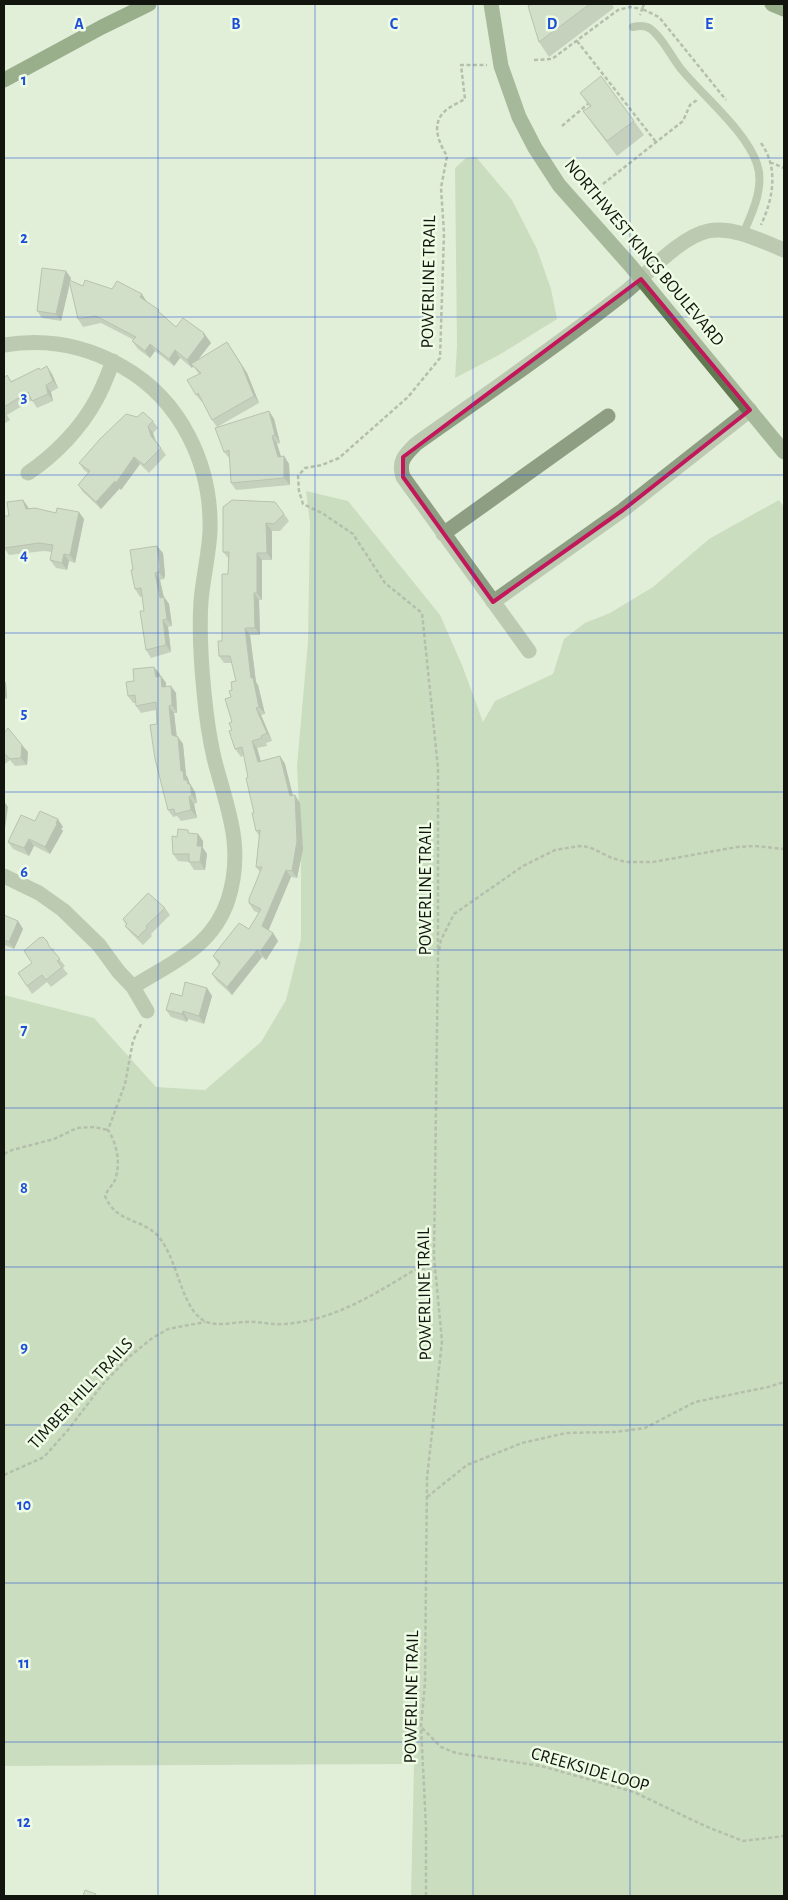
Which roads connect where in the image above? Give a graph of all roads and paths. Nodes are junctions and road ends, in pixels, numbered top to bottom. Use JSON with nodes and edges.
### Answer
{"nodes":[{"id":1,"x":149,"y":4,"type":"edge"},
{"id":2,"x":491,"y":4,"type":"edge"},
{"id":3,"x":644,"y":4,"type":"edge"},
{"id":4,"x":772,"y":4,"type":"edge"},
{"id":5,"x":642,"y":8,"type":"junction"},
{"id":6,"x":784,"y":10,"type":"edge"},
{"id":7,"x":636,"y":26,"type":"joint"},
{"id":8,"x":577,"y":41,"type":"junction"},
{"id":9,"x":534,"y":60,"type":"dead end"},
{"id":10,"x":501,"y":66,"type":"junction"},
{"id":11,"x":4,"y":80,"type":"edge"},
{"id":12,"x":613,"y":86,"type":"junction"},
{"id":13,"x":605,"y":91,"type":"edge"},
{"id":14,"x":705,"y":95,"type":"junction"},
{"id":15,"x":590,"y":102,"type":"edge"},
{"id":16,"x":562,"y":126,"type":"dead end"},
{"id":17,"x":656,"y":142,"type":"junction"},
{"id":18,"x":770,"y":162,"type":"dead end"},
{"id":19,"x":784,"y":168,"type":"edge"},
{"id":20,"x":603,"y":184,"type":"dead end"},
{"id":21,"x":743,"y":234,"type":"junction"},
{"id":22,"x":784,"y":250,"type":"edge"},
{"id":23,"x":642,"y":279,"type":"junction"},
{"id":24,"x":4,"y":345,"type":"edge"},
{"id":25,"x":113,"y":361,"type":"junction"},
{"id":26,"x":750,"y":410,"type":"junction"},
{"id":27,"x":608,"y":416,"type":"dead end"},
{"id":28,"x":784,"y":452,"type":"edge"},
{"id":29,"x":28,"y":473,"type":"dead end"},
{"id":30,"x":443,"y":534,"type":"junction"},
{"id":31,"x":493,"y":602,"type":"junction"},
{"id":32,"x":529,"y":651,"type":"dead end"},
{"id":33,"x":784,"y":849,"type":"edge"},
{"id":34,"x":4,"y":876,"type":"edge"},
{"id":35,"x":438,"y":956,"type":"junction"},
{"id":36,"x":133,"y":987,"type":"junction"},
{"id":37,"x":147,"y":1011,"type":"joint"},
{"id":38,"x":108,"y":1130,"type":"junction"},
{"id":39,"x":4,"y":1154,"type":"edge"},
{"id":40,"x":436,"y":1272,"type":"junction"},
{"id":41,"x":205,"y":1322,"type":"junction"},
{"id":42,"x":784,"y":1382,"type":"edge"},
{"id":43,"x":4,"y":1475,"type":"edge"},
{"id":44,"x":426,"y":1497,"type":"junction"},
{"id":45,"x":421,"y":1727,"type":"junction"},
{"id":46,"x":784,"y":1836,"type":"edge"},
{"id":47,"x":426,"y":1896,"type":"edge"}],
"edges":[{"from":1,"to":11,"type":"main road"},
{"from":2,"to":10,"type":"street","name":"NORTHWEST KINGS BOULEVARD"},
{"from":3,"to":5,"type":"path"},
{"from":4,"to":6,"type":"main road"},
{"from":5,"to":7,"type":"path"},
{"from":5,"to":8,"type":"path"},
{"from":7,"to":14,"type":"lane"},
{"from":8,"to":9,"type":"path"},
{"from":8,"to":12,"type":"path"},
{"from":10,"to":23,"type":"street","name":"NORTHWEST KINGS BOULEVARD"},
{"from":10,"to":35,"type":"path","name":"POWERLINE TRAIL"},
{"from":12,"to":13,"type":"path"},
{"from":12,"to":17,"type":"path"},
{"from":14,"to":17,"type":"path"},
{"from":14,"to":21,"type":"lane"},
{"from":15,"to":16,"type":"path"},
{"from":17,"to":20,"type":"path"},
{"from":18,"to":19,"type":"path"},
{"from":21,"to":22,"type":"street"},
{"from":21,"to":23,"type":"street"},
{"from":23,"to":26,"type":"street","name":"NORTHWEST KINGS BOULEVARD"},
{"from":23,"to":30,"type":"street"},
{"from":24,"to":25,"type":"street"},
{"from":25,"to":29,"type":"street"},
{"from":25,"to":36,"type":"street"},
{"from":26,"to":28,"type":"street","name":"NORTHWEST KINGS BOULEVARD"},
{"from":26,"to":31,"type":"street"},
{"from":27,"to":30,"type":"street"},
{"from":30,"to":31,"type":"street"},
{"from":31,"to":32,"type":"street"},
{"from":33,"to":35,"type":"path"},
{"from":34,"to":36,"type":"street"},
{"from":35,"to":40,"type":"path","name":"POWERLINE TRAIL"},
{"from":36,"to":37,"type":"street"},
{"from":37,"to":38,"type":"path"},
{"from":38,"to":39,"type":"path"},
{"from":38,"to":41,"type":"path"},
{"from":40,"to":41,"type":"path","name":"TIMBER HILL TRAILS"},
{"from":40,"to":44,"type":"path","name":"POWERLINE TRAIL"},
{"from":41,"to":43,"type":"path","name":"TIMBER HILL TRAILS"},
{"from":42,"to":44,"type":"path"},
{"from":44,"to":45,"type":"path","name":"POWERLINE TRAIL"},
{"from":45,"to":46,"type":"path","name":"CREEKSIDE LOOP"},
{"from":45,"to":47,"type":"path","name":"POWERLINE TRAIL"}]}
